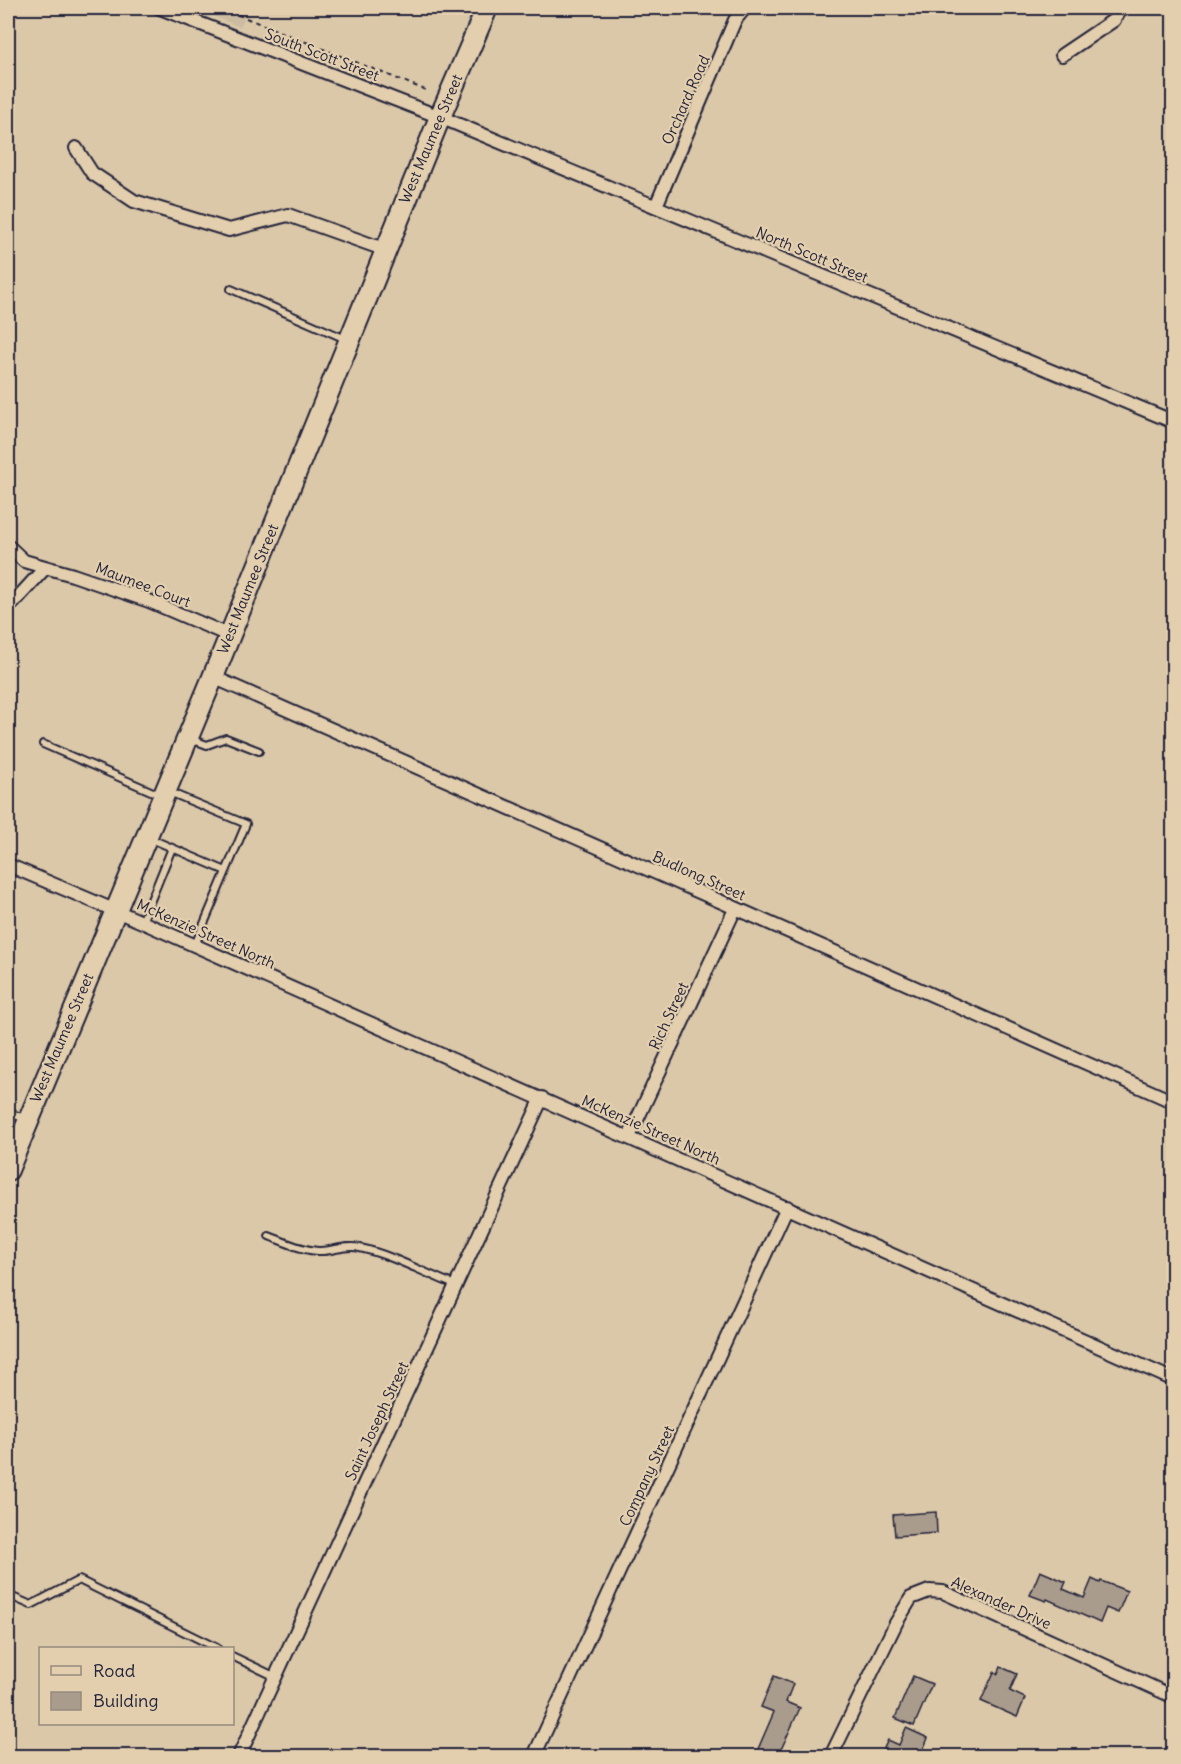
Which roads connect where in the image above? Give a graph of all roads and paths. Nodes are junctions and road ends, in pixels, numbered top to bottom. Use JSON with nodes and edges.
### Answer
{"nodes":[{"id":1,"x":160,"y":8,"type":"edge"},
{"id":2,"x":220,"y":8,"type":"edge"},
{"id":3,"x":487,"y":8,"type":"edge"},
{"id":4,"x":745,"y":8,"type":"edge"},
{"id":5,"x":1120,"y":8,"type":"edge"},
{"id":6,"x":1062,"y":55,"type":"dead end"},
{"id":7,"x":428,"y":91,"type":"dead end"},
{"id":8,"x":440,"y":117,"type":"junction"},
{"id":9,"x":76,"y":148,"type":"dead end"},
{"id":10,"x":656,"y":206,"type":"junction"},
{"id":11,"x":386,"y":250,"type":"junction"},
{"id":12,"x":231,"y":289,"type":"dead end"},
{"id":13,"x":348,"y":340,"type":"junction"},
{"id":14,"x":1173,"y":422,"type":"edge"},
{"id":15,"x":8,"y":546,"type":"edge"},
{"id":16,"x":45,"y":568,"type":"junction"},
{"id":17,"x":8,"y":606,"type":"edge"},
{"id":18,"x":228,"y":635,"type":"junction"},
{"id":19,"x":213,"y":677,"type":"junction"},
{"id":20,"x":188,"y":737,"type":"junction"},
{"id":21,"x":43,"y":744,"type":"dead end"},
{"id":22,"x":259,"y":751,"type":"dead end"},
{"id":23,"x":164,"y":793,"type":"junction"},
{"id":24,"x":146,"y":837,"type":"junction"},
{"id":25,"x":172,"y":848,"type":"junction"},
{"id":26,"x":8,"y":865,"type":"edge"},
{"id":27,"x":226,"y":871,"type":"junction"},
{"id":28,"x":735,"y":909,"type":"junction"},
{"id":29,"x":116,"y":910,"type":"junction"},
{"id":30,"x":142,"y":922,"type":"junction"},
{"id":31,"x":195,"y":945,"type":"junction"},
{"id":32,"x":542,"y":1098,"type":"junction"},
{"id":33,"x":1173,"y":1102,"type":"edge"},
{"id":34,"x":8,"y":1113,"type":"edge"},
{"id":35,"x":29,"y":1119,"type":"junction"},
{"id":36,"x":629,"y":1137,"type":"junction"},
{"id":37,"x":8,"y":1170,"type":"edge"},
{"id":38,"x":787,"y":1207,"type":"junction"},
{"id":39,"x":269,"y":1236,"type":"dead end"},
{"id":40,"x":456,"y":1286,"type":"junction"},
{"id":41,"x":1173,"y":1380,"type":"edge"},
{"id":42,"x":8,"y":1595,"type":"edge"},
{"id":43,"x":215,"y":1647,"type":"edge"},
{"id":44,"x":234,"y":1657,"type":"edge"},
{"id":45,"x":276,"y":1677,"type":"junction"},
{"id":46,"x":1173,"y":1696,"type":"edge"},
{"id":47,"x":240,"y":1756,"type":"edge"},
{"id":48,"x":534,"y":1756,"type":"edge"},
{"id":49,"x":831,"y":1756,"type":"edge"}],
"edges":[{"from":1,"to":8,"type":"street","name":"South Scott Street"},
{"from":2,"to":7,"type":"path"},
{"from":3,"to":8,"type":"main road","name":"West Maumee Street"},
{"from":4,"to":10,"type":"street","name":"Orchard Road"},
{"from":5,"to":6,"type":"street"},
{"from":8,"to":10,"type":"street","name":"North Scott Street"},
{"from":8,"to":11,"type":"main road","name":"West Maumee Street"},
{"from":9,"to":11,"type":"street"},
{"from":10,"to":14,"type":"street","name":"North Scott Street"},
{"from":11,"to":13,"type":"main road","name":"West Maumee Street"},
{"from":12,"to":13,"type":"lane"},
{"from":13,"to":18,"type":"main road","name":"West Maumee Street"},
{"from":15,"to":16,"type":"street","name":"Maumee Court"},
{"from":16,"to":17,"type":"street"},
{"from":16,"to":18,"type":"street","name":"Maumee Court"},
{"from":18,"to":19,"type":"main road","name":"West Maumee Street"},
{"from":19,"to":20,"type":"main road","name":"West Maumee Street"},
{"from":19,"to":28,"type":"street","name":"Budlong Street"},
{"from":20,"to":22,"type":"lane"},
{"from":20,"to":23,"type":"main road","name":"West Maumee Street"},
{"from":21,"to":23,"type":"lane"},
{"from":23,"to":24,"type":"main road","name":"West Maumee Street"},
{"from":23,"to":27,"type":"lane"},
{"from":24,"to":25,"type":"lane"},
{"from":24,"to":29,"type":"main road","name":"West Maumee Street"},
{"from":25,"to":27,"type":"lane"},
{"from":25,"to":30,"type":"lane"},
{"from":26,"to":29,"type":"street","name":"McKenzie Street North"},
{"from":27,"to":31,"type":"lane"},
{"from":28,"to":33,"type":"street","name":"Budlong Street"},
{"from":28,"to":36,"type":"street","name":"Rich Street"},
{"from":29,"to":30,"type":"street","name":"McKenzie Street North"},
{"from":29,"to":35,"type":"main road","name":"West Maumee Street"},
{"from":30,"to":31,"type":"street","name":"McKenzie Street North"},
{"from":31,"to":32,"type":"street","name":"McKenzie Street North"},
{"from":32,"to":36,"type":"street","name":"McKenzie Street North"},
{"from":32,"to":40,"type":"street","name":"Saint Joseph Street"},
{"from":34,"to":35,"type":"lane"},
{"from":35,"to":37,"type":"main road","name":"West Maumee Street"},
{"from":36,"to":38,"type":"street","name":"McKenzie Street North"},
{"from":38,"to":41,"type":"street","name":"McKenzie Street North"},
{"from":38,"to":48,"type":"street","name":"Company Street"},
{"from":39,"to":40,"type":"lane"},
{"from":40,"to":45,"type":"street","name":"Saint Joseph Street"},
{"from":42,"to":43,"type":"lane"},
{"from":44,"to":45,"type":"lane"},
{"from":45,"to":47,"type":"street","name":"Saint Joseph Street"},
{"from":46,"to":49,"type":"street","name":"Alexander Drive"}]}
